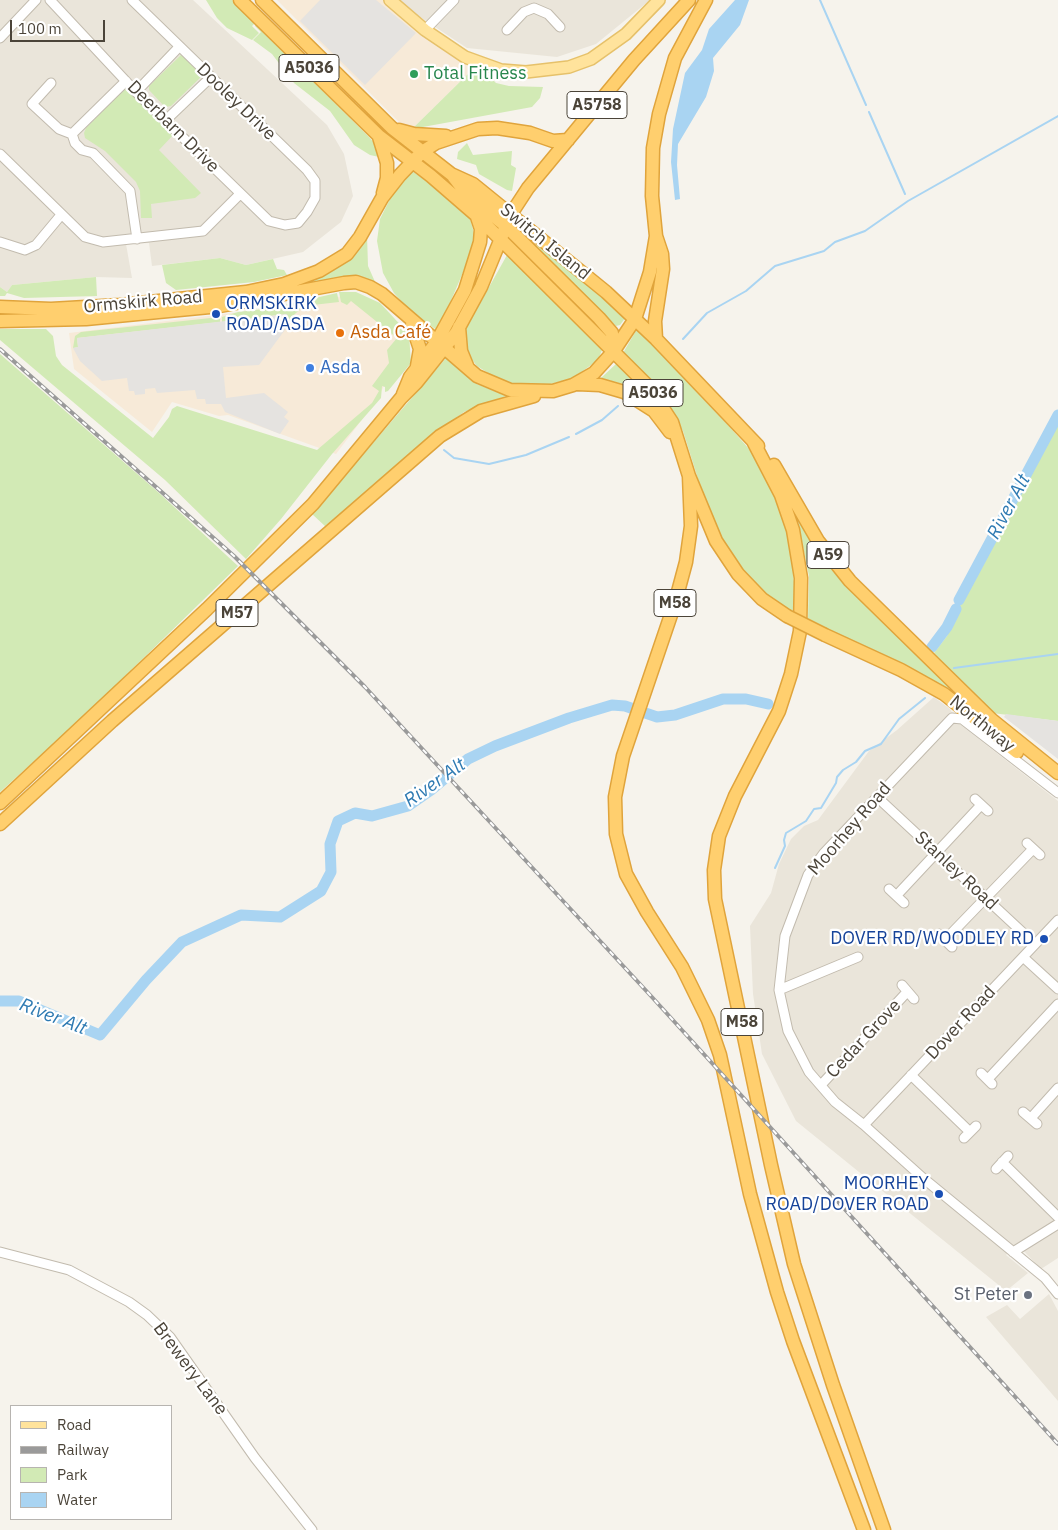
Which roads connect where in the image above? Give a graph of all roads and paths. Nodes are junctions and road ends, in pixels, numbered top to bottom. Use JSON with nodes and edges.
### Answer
{"nodes":[{"id":1,"x":36,"y":0,"type":"edge"},
{"id":2,"x":50,"y":0,"type":"edge"},
{"id":3,"x":132,"y":0,"type":"edge"},
{"id":4,"x":240,"y":0,"type":"edge"},
{"id":5,"x":262,"y":0,"type":"edge"},
{"id":6,"x":390,"y":0,"type":"edge"},
{"id":7,"x":454,"y":0,"type":"edge"},
{"id":8,"x":659,"y":0,"type":"edge"},
{"id":9,"x":690,"y":0,"type":"edge"},
{"id":10,"x":706,"y":0,"type":"edge"},
{"id":11,"x":535,"y":4,"type":"edge"},
{"id":12,"x":548,"y":29,"type":"dead end"},
{"id":13,"x":425,"y":30,"type":"junction"},
{"id":14,"x":519,"y":32,"type":"dead end"},
{"id":15,"x":0,"y":38,"type":"edge"},
{"id":16,"x":179,"y":47,"type":"junction"},
{"id":17,"x":210,"y":78,"type":"junction"},
{"id":18,"x":126,"y":80,"type":"junction"},
{"id":19,"x":51,"y":83,"type":"dead end"},
{"id":20,"x":136,"y":92,"type":"junction"},
{"id":21,"x":166,"y":120,"type":"junction"},
{"id":22,"x":392,"y":128,"type":"junction"},
{"id":23,"x":72,"y":134,"type":"junction"},
{"id":24,"x":379,"y":136,"type":"junction"},
{"id":25,"x":452,"y":136,"type":"junction"},
{"id":26,"x":568,"y":140,"type":"junction"},
{"id":27,"x":422,"y":152,"type":"junction"},
{"id":28,"x":0,"y":154,"type":"edge"},
{"id":29,"x":412,"y":162,"type":"junction"},
{"id":30,"x":240,"y":194,"type":"junction"},
{"id":31,"x":382,"y":198,"type":"junction"},
{"id":32,"x":307,"y":212,"type":"joint"},
{"id":33,"x":62,"y":215,"type":"junction"},
{"id":34,"x":476,"y":215,"type":"junction"},
{"id":35,"x":509,"y":220,"type":"junction"},
{"id":36,"x":656,"y":236,"type":"junction"},
{"id":37,"x":542,"y":238,"type":"junction"},
{"id":38,"x":137,"y":239,"type":"junction"},
{"id":39,"x":520,"y":239,"type":"junction"},
{"id":40,"x":0,"y":242,"type":"edge"},
{"id":41,"x":504,"y":243,"type":"junction"},
{"id":42,"x":0,"y":307,"type":"edge"},
{"id":43,"x":409,"y":319,"type":"junction"},
{"id":44,"x":635,"y":319,"type":"junction"},
{"id":45,"x":0,"y":321,"type":"edge"},
{"id":46,"x":460,"y":327,"type":"junction"},
{"id":47,"x":606,"y":336,"type":"junction"},
{"id":48,"x":656,"y":338,"type":"junction"},
{"id":49,"x":440,"y":346,"type":"junction"},
{"id":50,"x":613,"y":352,"type":"junction"},
{"id":51,"x":417,"y":368,"type":"junction"},
{"id":52,"x":468,"y":369,"type":"junction"},
{"id":53,"x":573,"y":385,"type":"junction"},
{"id":54,"x":553,"y":390,"type":"junction"},
{"id":55,"x":401,"y":398,"type":"junction"},
{"id":56,"x":753,"y":441,"type":"junction"},
{"id":57,"x":678,"y":444,"type":"junction"},
{"id":58,"x":689,"y":476,"type":"junction"},
{"id":59,"x":955,"y":717,"type":"joint"},
{"id":60,"x":1058,"y":773,"type":"edge"},
{"id":61,"x":1058,"y":784,"type":"edge"},
{"id":62,"x":1058,"y":793,"type":"edge"},
{"id":63,"x":877,"y":797,"type":"junction"},
{"id":64,"x":0,"y":803,"type":"edge"},
{"id":65,"x":981,"y":805,"type":"dead end"},
{"id":66,"x":0,"y":824,"type":"edge"},
{"id":67,"x":937,"y":853,"type":"junction"},
{"id":68,"x":1040,"y":855,"type":"dead end"},
{"id":69,"x":889,"y":890,"type":"dead end"},
{"id":70,"x":897,"y":896,"type":"junction"},
{"id":71,"x":986,"y":899,"type":"junction"},
{"id":72,"x":904,"y":903,"type":"dead end"},
{"id":73,"x":1058,"y":920,"type":"edge"},
{"id":74,"x":945,"y":940,"type":"dead end"},
{"id":75,"x":1036,"y":944,"type":"junction"},
{"id":76,"x":858,"y":957,"type":"dead end"},
{"id":77,"x":1023,"y":957,"type":"junction"},
{"id":78,"x":1058,"y":989,"type":"edge"},
{"id":79,"x":779,"y":990,"type":"junction"},
{"id":80,"x":908,"y":992,"type":"dead end"},
{"id":81,"x":1058,"y":1004,"type":"edge"},
{"id":82,"x":911,"y":1075,"type":"junction"},
{"id":83,"x":987,"y":1079,"type":"dead end"},
{"id":84,"x":821,"y":1085,"type":"junction"},
{"id":85,"x":1058,"y":1088,"type":"edge"},
{"id":86,"x":1030,"y":1118,"type":"dead end"},
{"id":87,"x":864,"y":1125,"type":"junction"},
{"id":88,"x":970,"y":1132,"type":"dead end"},
{"id":89,"x":1002,"y":1162,"type":"dead end"},
{"id":90,"x":1058,"y":1217,"type":"edge"},
{"id":91,"x":1058,"y":1224,"type":"edge"},
{"id":92,"x":0,"y":1252,"type":"edge"},
{"id":93,"x":1013,"y":1252,"type":"junction"},
{"id":94,"x":1058,"y":1294,"type":"edge"},
{"id":95,"x":312,"y":1530,"type":"edge"},
{"id":96,"x":864,"y":1530,"type":"edge"},
{"id":97,"x":884,"y":1530,"type":"edge"}],
"edges":[{"from":1,"to":15,"type":"street"},
{"from":2,"to":18,"type":"street","name":"Deerbarn Drive"},
{"from":3,"to":16,"type":"street","name":"Dooley Drive"},
{"from":4,"to":24,"type":"highway","number":"A5036"},
{"from":5,"to":22,"type":"highway","number":"A5036"},
{"from":6,"to":13,"type":"main road"},
{"from":7,"to":13,"type":"street"},
{"from":8,"to":13,"type":"main road"},
{"from":9,"to":26,"type":"highway","number":"A5758"},
{"from":10,"to":36,"type":"highway"},
{"from":11,"to":12,"type":"street"},
{"from":11,"to":14,"type":"street"},
{"from":16,"to":17,"type":"street","name":"Dooley Drive"},
{"from":16,"to":20,"type":"street"},
{"from":17,"to":21,"type":"street"},
{"from":17,"to":32,"type":"street","name":"Dooley Drive"},
{"from":18,"to":20,"type":"street","name":"Deerbarn Drive"},
{"from":18,"to":23,"type":"street"},
{"from":19,"to":23,"type":"street"},
{"from":20,"to":21,"type":"street","name":"Deerbarn Drive"},
{"from":21,"to":30,"type":"street","name":"Deerbarn Drive"},
{"from":22,"to":25,"type":"highway","number":"A5758"},
{"from":22,"to":27,"type":"highway","number":"A5036"},
{"from":23,"to":38,"type":"street"},
{"from":24,"to":29,"type":"highway","name":"Switch Island","number":"A5036"},
{"from":24,"to":31,"type":"highway"},
{"from":25,"to":26,"type":"highway","number":"A5758"},
{"from":25,"to":27,"type":"highway","number":"A5758"},
{"from":26,"to":35,"type":"highway","number":"A5758"},
{"from":27,"to":29,"type":"highway"},
{"from":27,"to":35,"type":"highway","number":"A5036"},
{"from":28,"to":33,"type":"street"},
{"from":29,"to":31,"type":"highway"},
{"from":29,"to":34,"type":"highway","name":"Switch Island","number":"A5036"},
{"from":30,"to":32,"type":"street","name":"Deerbarn Drive"},
{"from":30,"to":38,"type":"street"},
{"from":31,"to":42,"type":"highway","name":"Ormskirk Road"},
{"from":33,"to":38,"type":"street"},
{"from":33,"to":40,"type":"street"},
{"from":34,"to":41,"type":"highway","name":"Switch Island","number":"A5036"},
{"from":34,"to":49,"type":"highway"},
{"from":35,"to":37,"type":"highway","name":"Switch Island"},
{"from":35,"to":39,"type":"highway"},
{"from":35,"to":41,"type":"highway","number":"A5758"},
{"from":36,"to":44,"type":"highway"},
{"from":36,"to":48,"type":"highway"},
{"from":37,"to":39,"type":"highway"},
{"from":37,"to":44,"type":"highway","name":"Switch Island"},
{"from":39,"to":41,"type":"highway"},
{"from":39,"to":47,"type":"highway"},
{"from":41,"to":46,"type":"highway","number":"A5758"},
{"from":41,"to":47,"type":"highway","name":"Switch Island","number":"A5036"},
{"from":43,"to":45,"type":"highway","name":"Ormskirk Road"},
{"from":43,"to":49,"type":"highway"},
{"from":43,"to":51,"type":"highway","number":"M57"},
{"from":44,"to":47,"type":"highway"},
{"from":44,"to":48,"type":"highway","name":"Switch Island"},
{"from":44,"to":50,"type":"highway"},
{"from":46,"to":49,"type":"highway"},
{"from":46,"to":52,"type":"highway"},
{"from":47,"to":50,"type":"highway","name":"Switch Island","number":"A5036"},
{"from":48,"to":56,"type":"highway","number":"A59"},
{"from":49,"to":51,"type":"highway","number":"M57"},
{"from":49,"to":52,"type":"highway"},
{"from":49,"to":55,"type":"highway","number":"M57"},
{"from":50,"to":53,"type":"highway"},
{"from":50,"to":57,"type":"highway","number":"A5036"},
{"from":51,"to":55,"type":"highway","number":"M57"},
{"from":52,"to":54,"type":"highway"},
{"from":53,"to":54,"type":"highway"},
{"from":53,"to":57,"type":"highway"},
{"from":54,"to":66,"type":"highway","number":"M57"},
{"from":55,"to":64,"type":"highway","number":"M57"},
{"from":56,"to":60,"type":"highway","name":"Northway","number":"A59"},
{"from":56,"to":97,"type":"highway","number":"M58"},
{"from":57,"to":58,"type":"highway","name":"Northway"},
{"from":58,"to":61,"type":"highway","name":"Northway","bridge":true},
{"from":58,"to":96,"type":"highway","number":"M58"},
{"from":59,"to":62,"type":"street","name":"Northway"},
{"from":59,"to":63,"type":"street","name":"Moorhey Road"},
{"from":63,"to":67,"type":"street","name":"Stanley Road"},
{"from":63,"to":79,"type":"street","name":"Moorhey Road"},
{"from":65,"to":67,"type":"street"},
{"from":67,"to":70,"type":"street"},
{"from":67,"to":71,"type":"street","name":"Stanley Road"},
{"from":68,"to":71,"type":"street"},
{"from":69,"to":70,"type":"street"},
{"from":70,"to":72,"type":"street"},
{"from":71,"to":74,"type":"street"},
{"from":71,"to":75,"type":"street","name":"Stanley Road"},
{"from":73,"to":75,"type":"street","name":"Dover Road"},
{"from":75,"to":77,"type":"street","name":"Dover Road"},
{"from":76,"to":79,"type":"street"},
{"from":77,"to":78,"type":"street"},
{"from":77,"to":82,"type":"street","name":"Dover Road"},
{"from":79,"to":84,"type":"street","name":"Moorhey Road"},
{"from":80,"to":84,"type":"street","name":"Cedar Grove"},
{"from":81,"to":83,"type":"street"},
{"from":82,"to":87,"type":"street","name":"Dover Road"},
{"from":82,"to":88,"type":"street"},
{"from":84,"to":87,"type":"street","name":"Moorhey Road"},
{"from":85,"to":86,"type":"street"},
{"from":87,"to":93,"type":"street","name":"Moorhey Road"},
{"from":89,"to":90,"type":"street"},
{"from":91,"to":93,"type":"street"},
{"from":92,"to":95,"type":"street","name":"Brewery Lane"},
{"from":93,"to":94,"type":"street","name":"Moorhey Road"}]}
